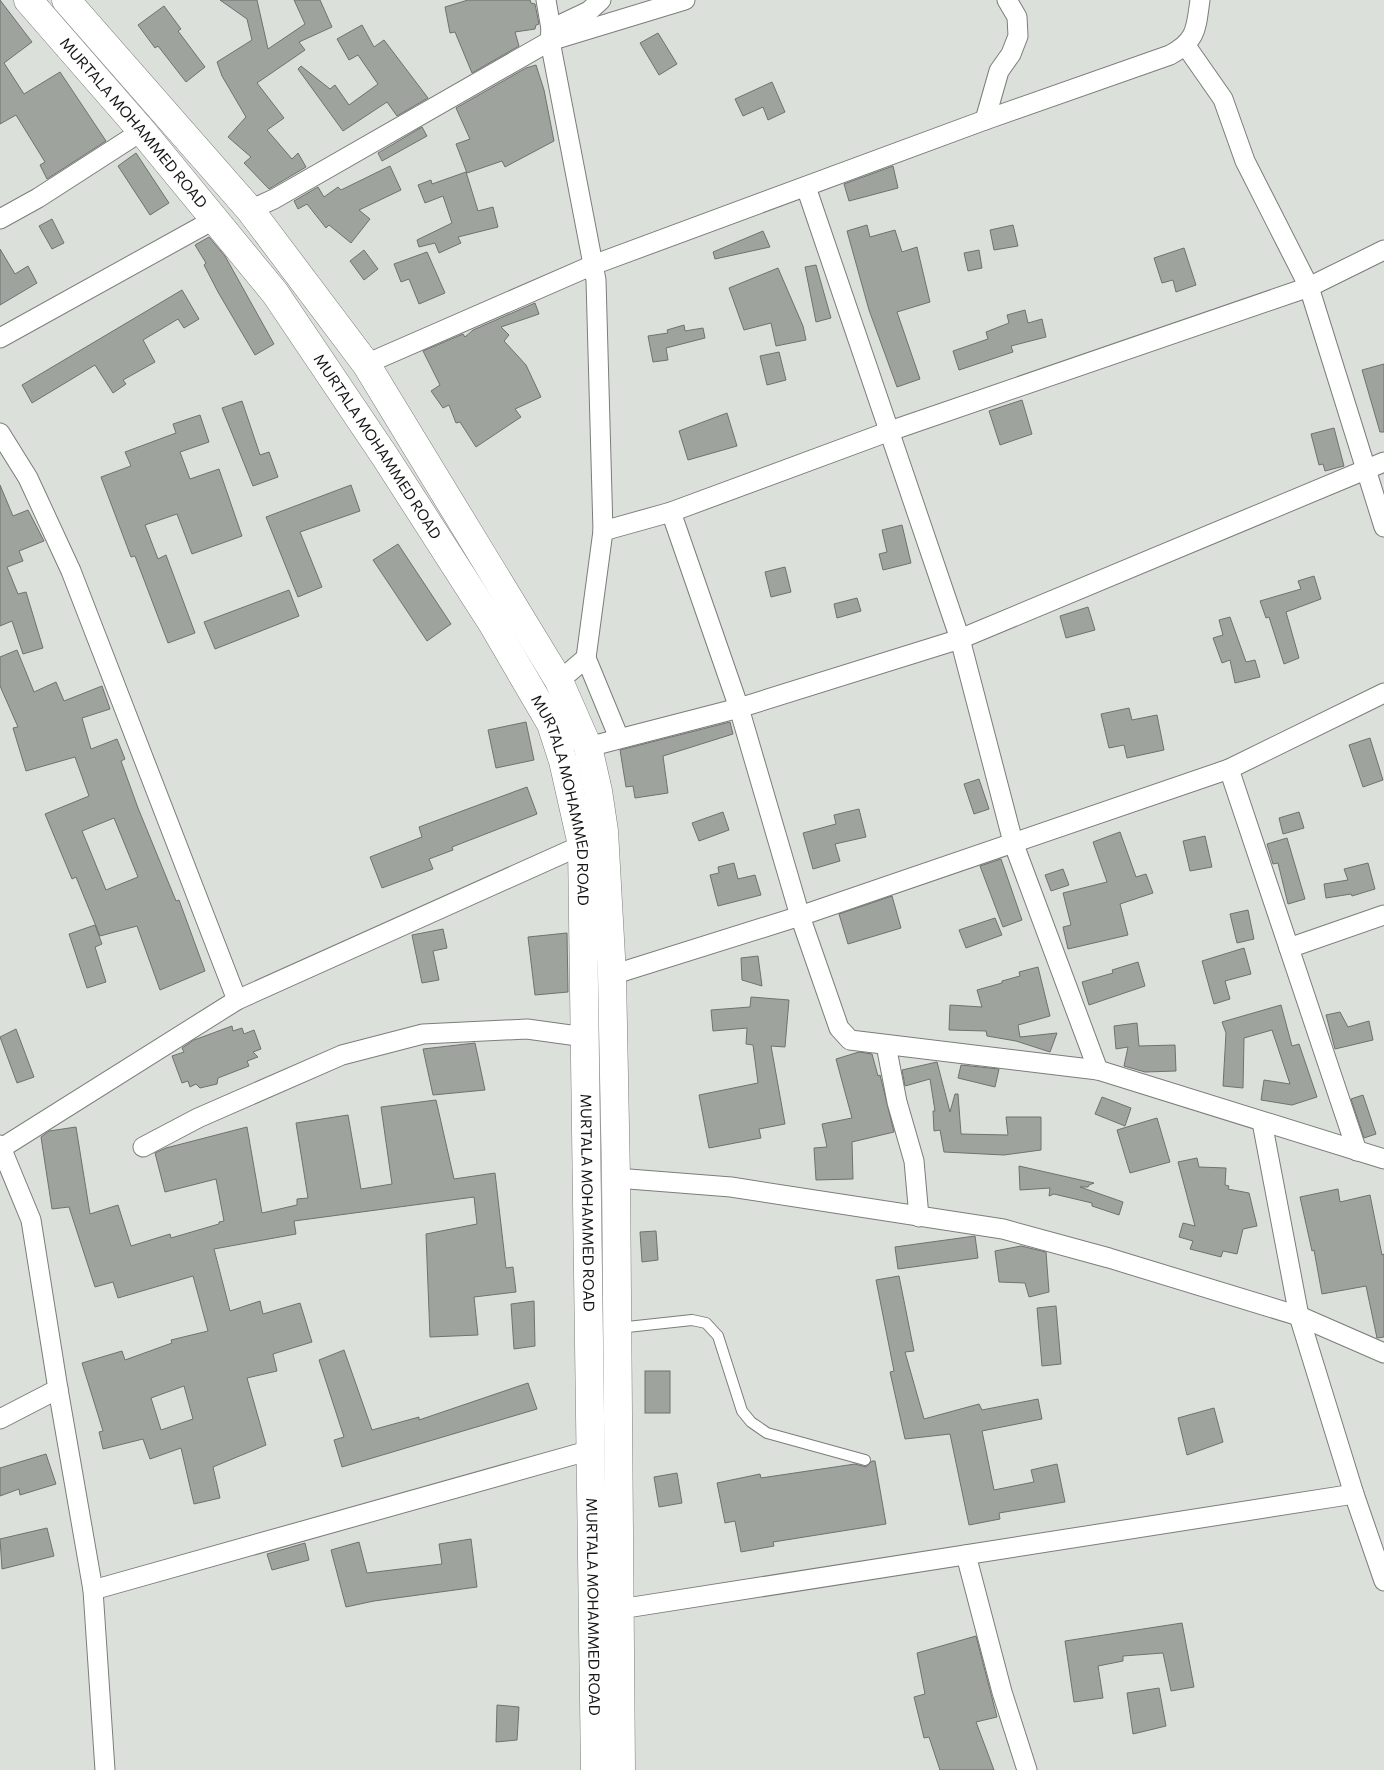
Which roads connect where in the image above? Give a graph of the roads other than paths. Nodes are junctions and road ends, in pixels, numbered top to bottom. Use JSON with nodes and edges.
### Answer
{"nodes":[{"id":1,"x":28,"y":0,"type":"edge"},
{"id":2,"x":66,"y":0,"type":"edge"},
{"id":3,"x":546,"y":0,"type":"edge"},
{"id":4,"x":601,"y":0,"type":"edge"},
{"id":5,"x":686,"y":0,"type":"edge"},
{"id":6,"x":1007,"y":0,"type":"edge"},
{"id":7,"x":1200,"y":0,"type":"edge"},
{"id":8,"x":551,"y":35,"type":"junction"},
{"id":9,"x":1186,"y":46,"type":"junction"},
{"id":10,"x":985,"y":120,"type":"junction"},
{"id":11,"x":142,"y":131,"type":"junction"},
{"id":12,"x":806,"y":187,"type":"junction"},
{"id":13,"x":250,"y":210,"type":"junction"},
{"id":14,"x":215,"y":219,"type":"junction"},
{"id":15,"x":0,"y":220,"type":"edge"},
{"id":16,"x":1384,"y":250,"type":"edge"},
{"id":17,"x":594,"y":265,"type":"junction"},
{"id":18,"x":1310,"y":288,"type":"junction"},
{"id":19,"x":0,"y":338,"type":"edge"},
{"id":20,"x":366,"y":364,"type":"junction"},
{"id":21,"x":890,"y":431,"type":"junction"},
{"id":22,"x":0,"y":432,"type":"edge"},
{"id":23,"x":1384,"y":462,"type":"edge"},
{"id":24,"x":1365,"y":469,"type":"junction"},
{"id":25,"x":672,"y":512,"type":"junction"},
{"id":26,"x":1384,"y":527,"type":"edge"},
{"id":27,"x":603,"y":531,"type":"junction"},
{"id":28,"x":960,"y":639,"type":"junction"},
{"id":29,"x":586,"y":658,"type":"junction"},
{"id":30,"x":559,"y":681,"type":"junction"},
{"id":31,"x":1384,"y":693,"type":"edge"},
{"id":32,"x":739,"y":708,"type":"junction"},
{"id":33,"x":619,"y":738,"type":"junction"},
{"id":34,"x":588,"y":747,"type":"junction"},
{"id":35,"x":1229,"y":769,"type":"junction"},
{"id":36,"x":1013,"y":842,"type":"junction"},
{"id":37,"x":582,"y":845,"type":"junction"},
{"id":38,"x":595,"y":896,"type":"junction"},
{"id":39,"x":1384,"y":915,"type":"edge"},
{"id":40,"x":800,"y":916,"type":"junction"},
{"id":41,"x":1289,"y":948,"type":"junction"},
{"id":42,"x":612,"y":975,"type":"junction"},
{"id":43,"x":237,"y":1000,"type":"junction"},
{"id":44,"x":585,"y":1037,"type":"junction"},
{"id":45,"x":886,"y":1045,"type":"junction"},
{"id":46,"x":1098,"y":1070,"type":"junction"},
{"id":47,"x":1262,"y":1122,"type":"junction"},
{"id":48,"x":143,"y":1146,"type":"dead end"},
{"id":49,"x":0,"y":1147,"type":"edge"},
{"id":50,"x":1357,"y":1151,"type":"junction"},
{"id":51,"x":1384,"y":1159,"type":"edge"},
{"id":52,"x":616,"y":1178,"type":"junction"},
{"id":53,"x":920,"y":1217,"type":"junction"},
{"id":54,"x":1299,"y":1316,"type":"junction"},
{"id":55,"x":617,"y":1328,"type":"junction"},
{"id":56,"x":1384,"y":1353,"type":"edge"},
{"id":57,"x":58,"y":1389,"type":"junction"},
{"id":58,"x":0,"y":1419,"type":"edge"},
{"id":59,"x":591,"y":1450,"type":"junction"},
{"id":60,"x":865,"y":1460,"type":"dead end"},
{"id":61,"x":1354,"y":1494,"type":"junction"},
{"id":62,"x":966,"y":1555,"type":"junction"},
{"id":63,"x":1384,"y":1581,"type":"edge"},
{"id":64,"x":93,"y":1590,"type":"junction"},
{"id":65,"x":620,"y":1610,"type":"junction"},
{"id":66,"x":105,"y":1770,"type":"edge"},
{"id":67,"x":595,"y":1770,"type":"edge"},
{"id":68,"x":621,"y":1770,"type":"edge"},
{"id":69,"x":1027,"y":1770,"type":"edge"}],
"edges":[{"from":1,"to":11,"type":"main road","name":"MURTALA MOHAMMED ROAD"},
{"from":2,"to":13,"type":"main road","name":"MURTALA MOHAMMED ROAD"},
{"from":3,"to":8,"type":"street"},
{"from":4,"to":8,"type":"street"},
{"from":5,"to":8,"type":"street"},
{"from":6,"to":10,"type":"street"},
{"from":7,"to":9,"type":"street"},
{"from":8,"to":13,"type":"street"},
{"from":8,"to":17,"type":"street"},
{"from":9,"to":10,"type":"street"},
{"from":9,"to":18,"type":"street"},
{"from":10,"to":12,"type":"street"},
{"from":11,"to":14,"type":"main road","name":"MURTALA MOHAMMED ROAD"},
{"from":11,"to":15,"type":"street"},
{"from":12,"to":17,"type":"street"},
{"from":12,"to":21,"type":"street"},
{"from":13,"to":20,"type":"main road","name":"MURTALA MOHAMMED ROAD"},
{"from":14,"to":19,"type":"street"},
{"from":14,"to":37,"type":"main road","name":"MURTALA MOHAMMED ROAD"},
{"from":16,"to":18,"type":"street"},
{"from":17,"to":20,"type":"street"},
{"from":17,"to":27,"type":"street"},
{"from":18,"to":21,"type":"street"},
{"from":18,"to":24,"type":"street"},
{"from":20,"to":30,"type":"main road","name":"MURTALA MOHAMMED ROAD"},
{"from":21,"to":25,"type":"street"},
{"from":21,"to":28,"type":"street"},
{"from":22,"to":43,"type":"street"},
{"from":23,"to":24,"type":"street"},
{"from":24,"to":26,"type":"street"},
{"from":24,"to":28,"type":"street"},
{"from":25,"to":27,"type":"street"},
{"from":25,"to":32,"type":"street"},
{"from":27,"to":29,"type":"street"},
{"from":28,"to":32,"type":"street"},
{"from":28,"to":36,"type":"street"},
{"from":29,"to":30,"type":"street"},
{"from":29,"to":33,"type":"street"},
{"from":30,"to":34,"type":"main road","name":"MURTALA MOHAMMED ROAD"},
{"from":31,"to":35,"type":"street"},
{"from":32,"to":33,"type":"street"},
{"from":32,"to":40,"type":"street"},
{"from":33,"to":34,"type":"street"},
{"from":34,"to":38,"type":"main road","name":"MURTALA MOHAMMED ROAD"},
{"from":35,"to":36,"type":"street"},
{"from":35,"to":41,"type":"street"},
{"from":36,"to":40,"type":"street"},
{"from":36,"to":46,"type":"street"},
{"from":37,"to":38,"type":"main road","name":"MURTALA MOHAMMED ROAD"},
{"from":37,"to":43,"type":"street"},
{"from":38,"to":42,"type":"main road","name":"MURTALA MOHAMMED ROAD"},
{"from":38,"to":44,"type":"main road","name":"MURTALA MOHAMMED ROAD"},
{"from":39,"to":41,"type":"street"},
{"from":40,"to":42,"type":"street"},
{"from":40,"to":45,"type":"street"},
{"from":41,"to":50,"type":"street"},
{"from":42,"to":52,"type":"main road","name":"MURTALA MOHAMMED ROAD"},
{"from":43,"to":49,"type":"street"},
{"from":44,"to":48,"type":"street"},
{"from":44,"to":59,"type":"main road","name":"MURTALA MOHAMMED ROAD"},
{"from":45,"to":46,"type":"street"},
{"from":45,"to":53,"type":"street"},
{"from":46,"to":47,"type":"street"},
{"from":47,"to":50,"type":"street"},
{"from":47,"to":54,"type":"street"},
{"from":49,"to":57,"type":"street"},
{"from":50,"to":51,"type":"street"},
{"from":52,"to":53,"type":"street"},
{"from":52,"to":55,"type":"main road","name":"MURTALA MOHAMMED ROAD"},
{"from":53,"to":54,"type":"street"},
{"from":54,"to":56,"type":"street"},
{"from":54,"to":61,"type":"street"},
{"from":55,"to":60,"type":"lane"},
{"from":55,"to":65,"type":"main road","name":"MURTALA MOHAMMED ROAD"},
{"from":57,"to":58,"type":"street"},
{"from":57,"to":64,"type":"street"},
{"from":59,"to":64,"type":"street"},
{"from":59,"to":67,"type":"main road","name":"MURTALA MOHAMMED ROAD"},
{"from":61,"to":62,"type":"street"},
{"from":61,"to":63,"type":"street"},
{"from":62,"to":65,"type":"street"},
{"from":62,"to":69,"type":"street"},
{"from":64,"to":66,"type":"street"},
{"from":65,"to":68,"type":"main road","name":"MURTALA MOHAMMED ROAD"}]}
